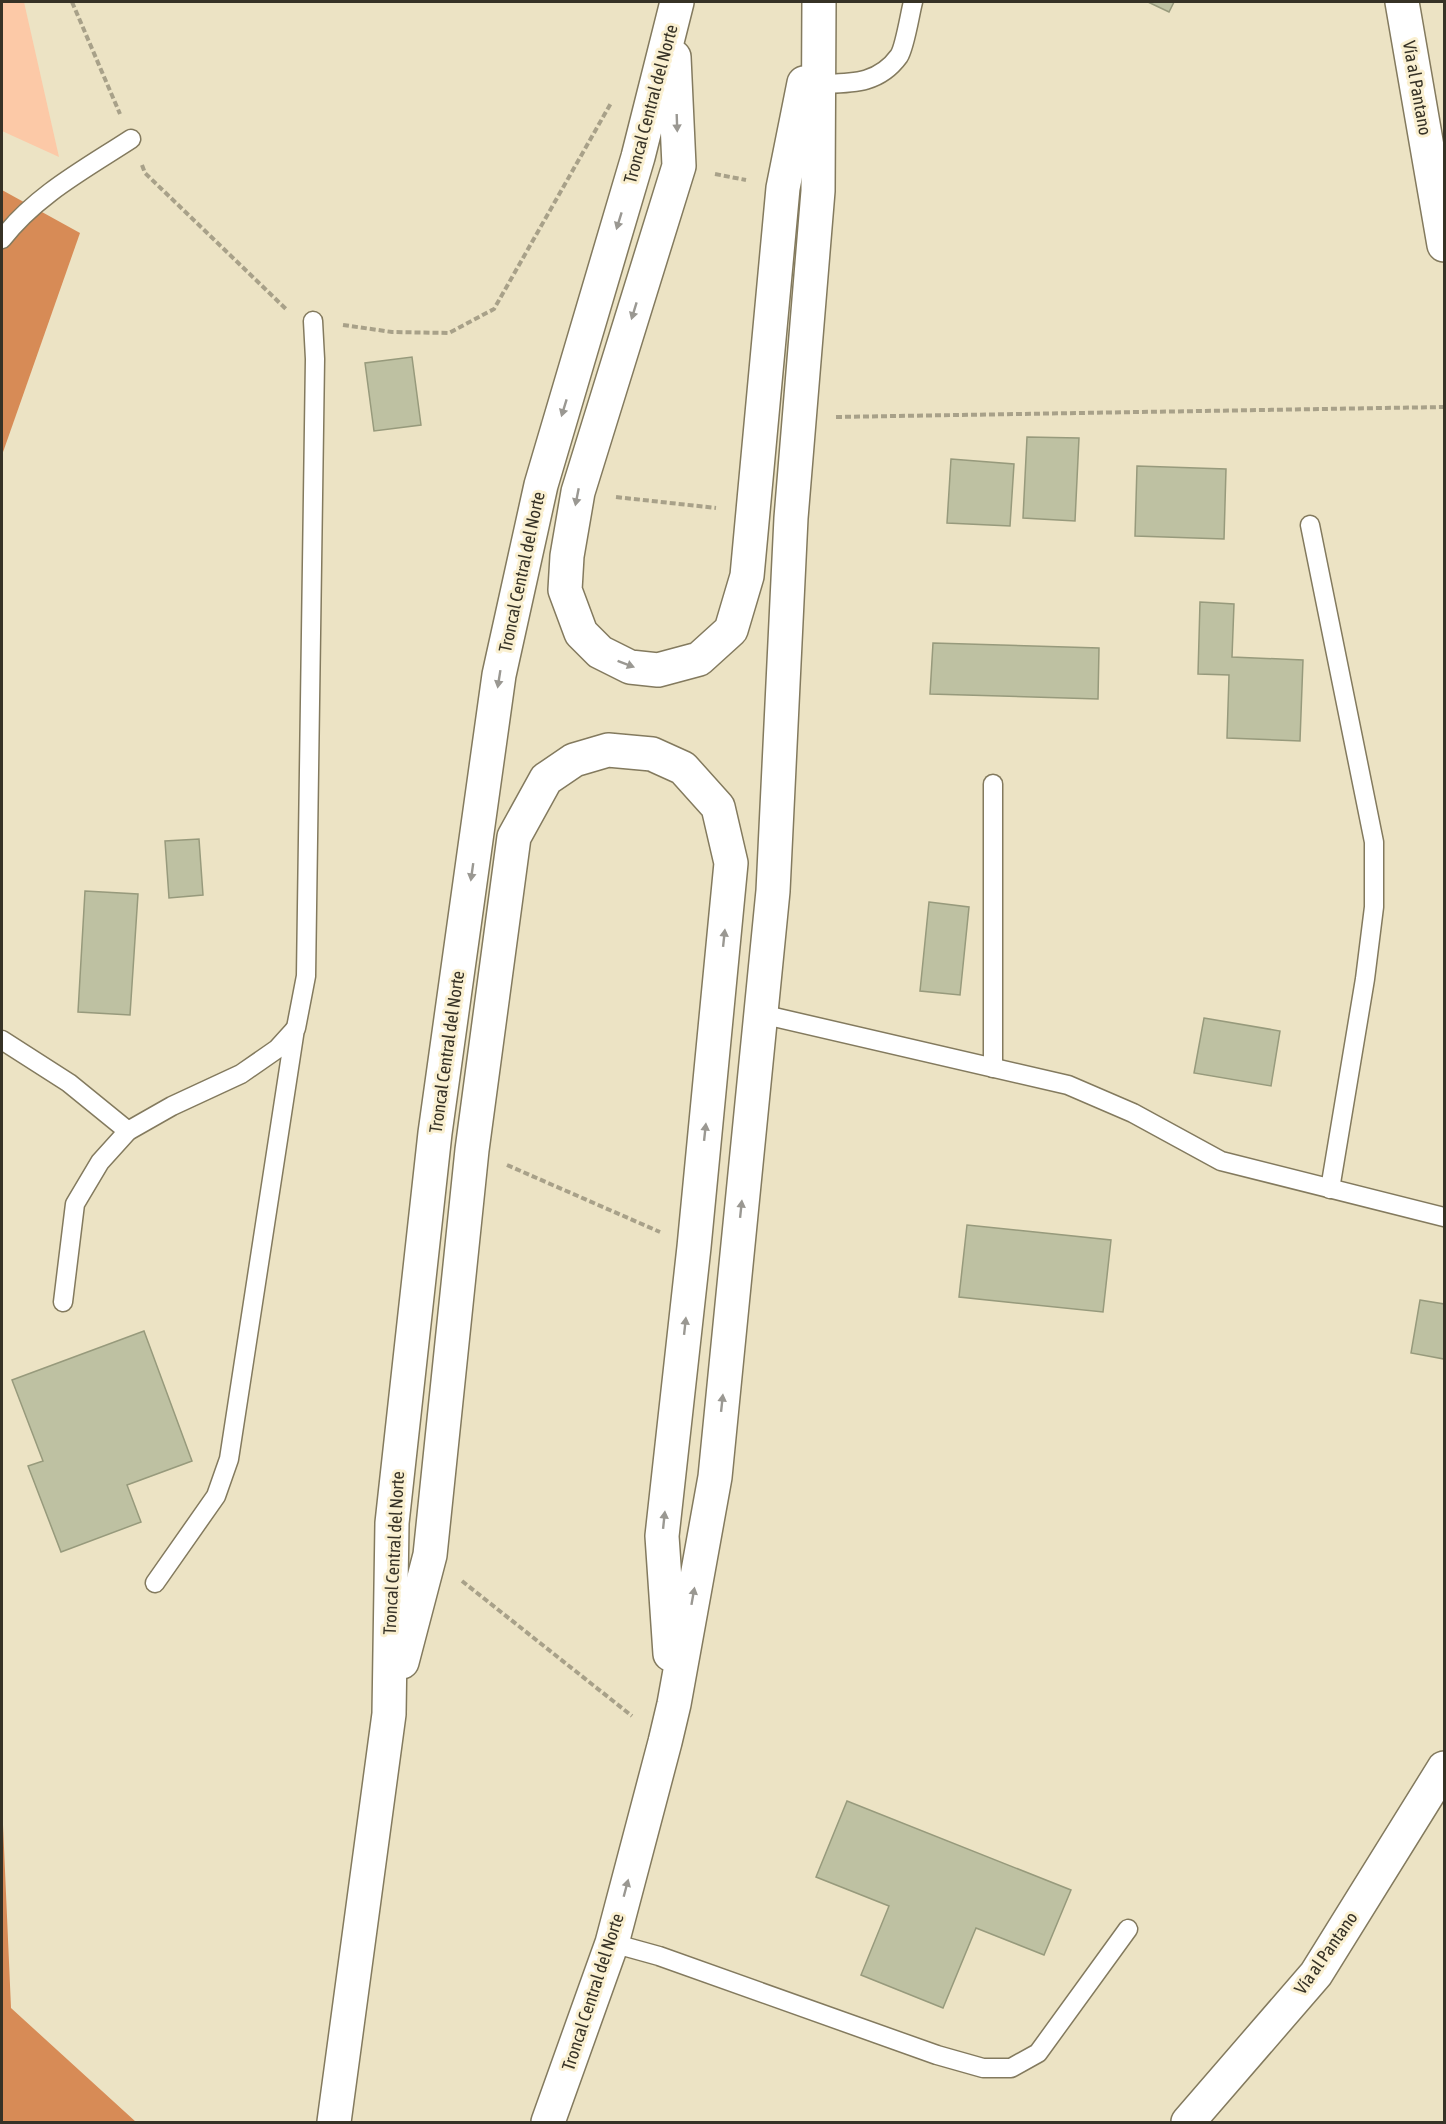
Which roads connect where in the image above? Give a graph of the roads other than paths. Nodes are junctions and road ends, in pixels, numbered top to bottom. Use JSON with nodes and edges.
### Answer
{"nodes":[{"id":1,"x":913,"y":2,"type":"edge"},
{"id":2,"x":1402,"y":2,"type":"edge"},
{"id":3,"x":819,"y":6,"type":"edge"},
{"id":4,"x":675,"y":12,"type":"edge"},
{"id":5,"x":819,"y":84,"type":"junction"},
{"id":6,"x":131,"y":139,"type":"road end"},
{"id":7,"x":2,"y":239,"type":"edge"},
{"id":8,"x":1444,"y":245,"type":"edge"},
{"id":9,"x":313,"y":321,"type":"road end"},
{"id":10,"x":1310,"y":525,"type":"dead end"},
{"id":11,"x":993,"y":784,"type":"dead end"},
{"id":12,"x":761,"y":1014,"type":"junction"},
{"id":13,"x":296,"y":1028,"type":"junction"},
{"id":14,"x":2,"y":1040,"type":"edge"},
{"id":15,"x":993,"y":1068,"type":"junction"},
{"id":16,"x":128,"y":1131,"type":"junction"},
{"id":17,"x":1330,"y":1189,"type":"junction"},
{"id":18,"x":1444,"y":1217,"type":"edge"},
{"id":19,"x":63,"y":1302,"type":"dead end"},
{"id":20,"x":155,"y":1583,"type":"dead end"},
{"id":21,"x":674,"y":1704,"type":"junction"},
{"id":22,"x":389,"y":1714,"type":"junction"},
{"id":23,"x":1444,"y":1768,"type":"edge"},
{"id":24,"x":1128,"y":1929,"type":"dead end"},
{"id":25,"x":612,"y":1943,"type":"junction"},
{"id":26,"x":334,"y":2122,"type":"edge"},
{"id":27,"x":548,"y":2122,"type":"edge"},
{"id":28,"x":1188,"y":2122,"type":"edge"}],
"edges":[{"from":1,"to":5,"type":"lane"},
{"from":2,"to":8,"type":"main road","name":"Vía al Pantano"},
{"from":4,"to":3,"type":"main road","one_way":true},
{"from":3,"to":5,"type":"main road","name":"Troncal Central del Norte"},
{"from":4,"to":22,"type":"main road","name":"Troncal Central del Norte","one_way":true},
{"from":5,"to":12,"type":"main road","name":"Troncal Central del Norte"},
{"from":6,"to":7,"type":"lane"},
{"from":9,"to":13,"type":"lane"},
{"from":10,"to":17,"type":"lane"},
{"from":11,"to":15,"type":"lane"},
{"from":12,"to":15,"type":"lane"},
{"from":21,"to":12,"type":"main road","name":"Troncal Central del Norte","one_way":true},
{"from":13,"to":16,"type":"lane"},
{"from":13,"to":20,"type":"lane"},
{"from":14,"to":16,"type":"lane"},
{"from":15,"to":17,"type":"lane"},
{"from":16,"to":19,"type":"lane"},
{"from":17,"to":18,"type":"lane"},
{"from":21,"to":22,"type":"main road","one_way":true},
{"from":25,"to":21,"type":"main road","name":"Troncal Central del Norte","one_way":true},
{"from":22,"to":26,"type":"main road","name":"Troncal Central del Norte"},
{"from":23,"to":28,"type":"main road","name":"Vía al Pantano"},
{"from":24,"to":25,"type":"lane"},
{"from":25,"to":27,"type":"main road","name":"Troncal Central del Norte"}]}
